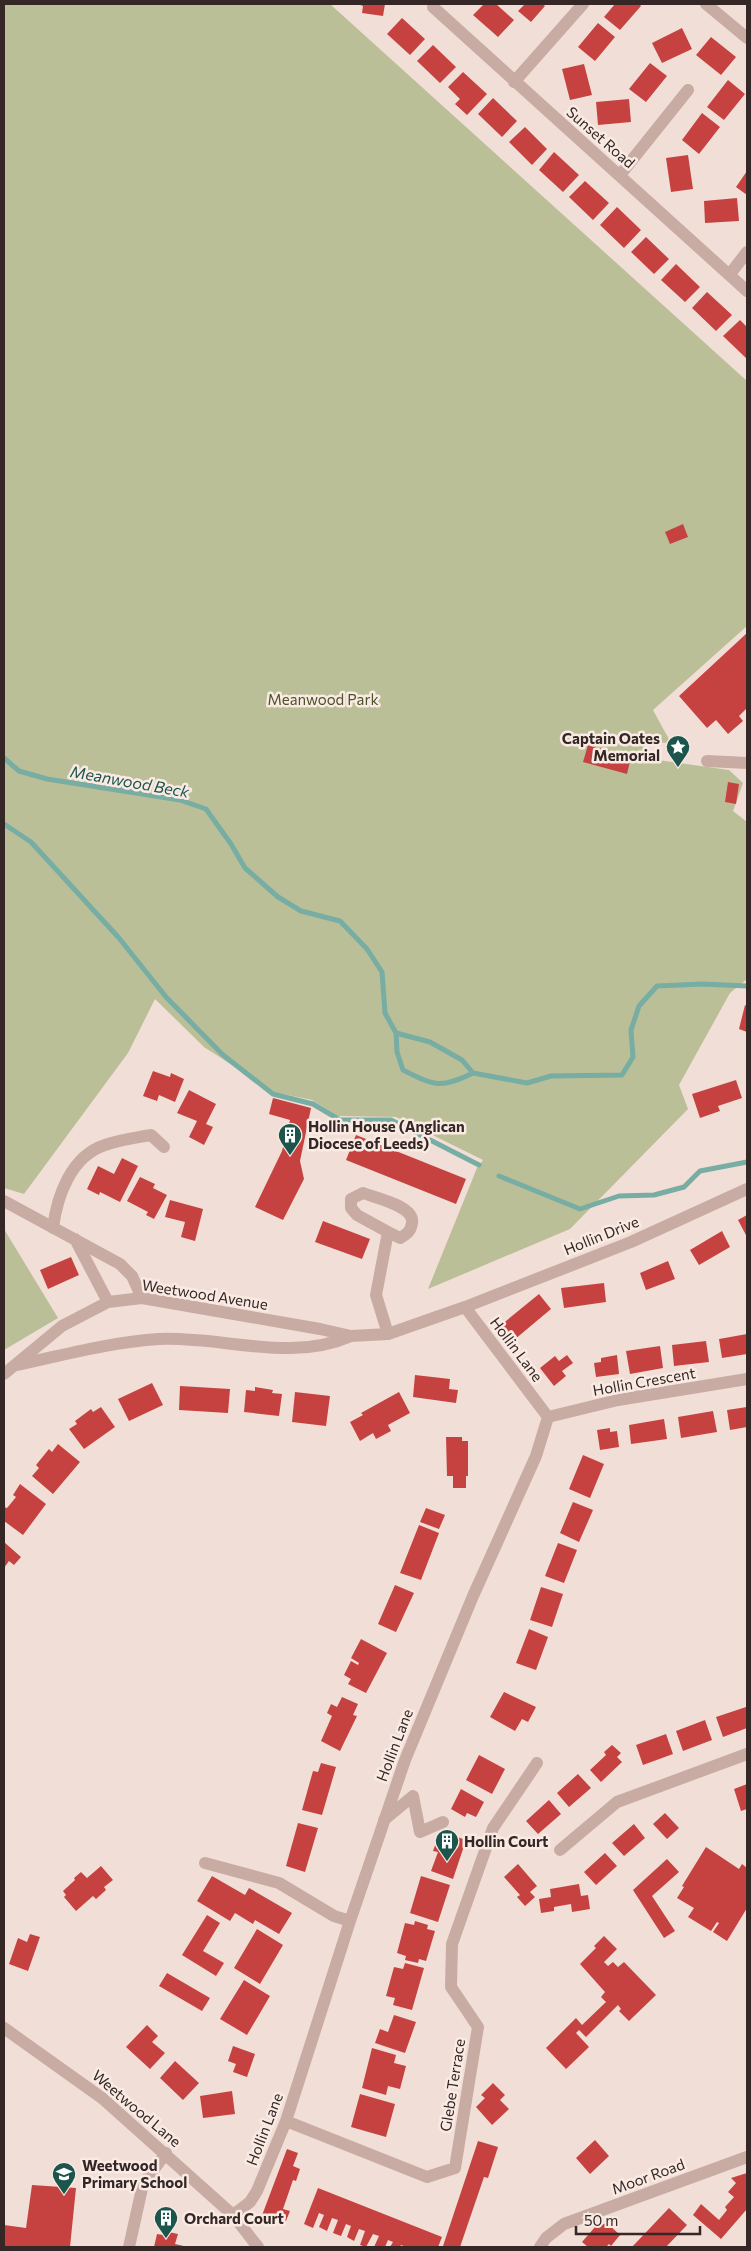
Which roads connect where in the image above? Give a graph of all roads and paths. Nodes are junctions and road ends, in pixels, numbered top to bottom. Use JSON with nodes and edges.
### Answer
{"nodes":[{"id":1,"x":583,"y":4,"type":"edge"},
{"id":2,"x":706,"y":4,"type":"edge"},
{"id":3,"x":433,"y":7,"type":"dead end"},
{"id":4,"x":747,"y":38,"type":"edge"},
{"id":5,"x":514,"y":82,"type":"junction"},
{"id":6,"x":688,"y":90,"type":"dead end"},
{"id":7,"x":620,"y":175,"type":"junction"},
{"id":8,"x":747,"y":252,"type":"edge"},
{"id":9,"x":730,"y":274,"type":"junction"},
{"id":10,"x":747,"y":291,"type":"edge"},
{"id":11,"x":707,"y":761,"type":"dead end"},
{"id":12,"x":747,"y":763,"type":"edge"},
{"id":13,"x":164,"y":1147,"type":"dead end"},
{"id":14,"x":747,"y":1189,"type":"edge"},
{"id":15,"x":4,"y":1201,"type":"edge"},
{"id":16,"x":53,"y":1228,"type":"junction"},
{"id":17,"x":388,"y":1232,"type":"junction"},
{"id":18,"x":75,"y":1239,"type":"junction"},
{"id":19,"x":142,"y":1298,"type":"junction"},
{"id":20,"x":108,"y":1302,"type":"junction"},
{"id":21,"x":465,"y":1307,"type":"junction"},
{"id":22,"x":388,"y":1334,"type":"junction"},
{"id":23,"x":351,"y":1336,"type":"junction"},
{"id":24,"x":8,"y":1370,"type":"edge"},
{"id":25,"x":747,"y":1379,"type":"edge"},
{"id":26,"x":548,"y":1417,"type":"junction"},
{"id":27,"x":747,"y":1754,"type":"edge"},
{"id":28,"x":537,"y":1763,"type":"dead end"},
{"id":29,"x":384,"y":1820,"type":"junction"},
{"id":30,"x":443,"y":1822,"type":"dead end"},
{"id":31,"x":560,"y":1850,"type":"dead end"},
{"id":32,"x":205,"y":1863,"type":"dead end"},
{"id":33,"x":350,"y":1921,"type":"junction"},
{"id":34,"x":4,"y":2028,"type":"edge"},
{"id":35,"x":286,"y":2121,"type":"junction"},
{"id":36,"x":166,"y":2153,"type":"junction"},
{"id":37,"x":747,"y":2157,"type":"edge"},
{"id":38,"x":233,"y":2215,"type":"junction"},
{"id":39,"x":130,"y":2247,"type":"edge"},
{"id":40,"x":258,"y":2247,"type":"edge"},
{"id":41,"x":540,"y":2247,"type":"edge"}],
"edges":[{"from":1,"to":5,"type":"street"},
{"from":2,"to":4,"type":"street"},
{"from":3,"to":5,"type":"street","name":"Sunset Road"},
{"from":5,"to":7,"type":"street","name":"Sunset Road"},
{"from":6,"to":7,"type":"street"},
{"from":7,"to":9,"type":"street","name":"Sunset Road"},
{"from":8,"to":9,"type":"street"},
{"from":9,"to":10,"type":"street","name":"Sunset Road"},
{"from":11,"to":12,"type":"street"},
{"from":13,"to":16,"type":"street"},
{"from":14,"to":21,"type":"street","name":"Hollin Drive"},
{"from":15,"to":16,"type":"street"},
{"from":16,"to":18,"type":"street"},
{"from":17,"to":17,"type":"street"},
{"from":17,"to":22,"type":"street"},
{"from":18,"to":19,"type":"street"},
{"from":18,"to":20,"type":"street"},
{"from":19,"to":20,"type":"street","name":"Weetwood Avenue"},
{"from":19,"to":23,"type":"street","name":"Weetwood Avenue"},
{"from":20,"to":24,"type":"street","name":"Weetwood Avenue"},
{"from":21,"to":22,"type":"street","name":"Weetwood Avenue"},
{"from":21,"to":26,"type":"street","name":"Hollin Lane"},
{"from":22,"to":23,"type":"street","name":"Weetwood Avenue"},
{"from":23,"to":24,"type":"street","name":"Weetwood Avenue"},
{"from":25,"to":26,"type":"street","name":"Hollin Crescent"},
{"from":26,"to":29,"type":"street","name":"Hollin Lane"},
{"from":27,"to":31,"type":"street"},
{"from":28,"to":35,"type":"street","name":"Glebe Terrace"},
{"from":29,"to":30,"type":"street"},
{"from":29,"to":33,"type":"street","name":"Hollin Lane"},
{"from":32,"to":33,"type":"street"},
{"from":33,"to":35,"type":"street","name":"Hollin Lane"},
{"from":34,"to":36,"type":"street","name":"Weetwood Lane"},
{"from":35,"to":38,"type":"street","name":"Hollin Lane"},
{"from":36,"to":38,"type":"street","name":"Weetwood Lane"},
{"from":36,"to":39,"type":"street"},
{"from":37,"to":41,"type":"street","name":"Moor Road"},
{"from":38,"to":40,"type":"street","name":"Weetwood Lane"}]}
